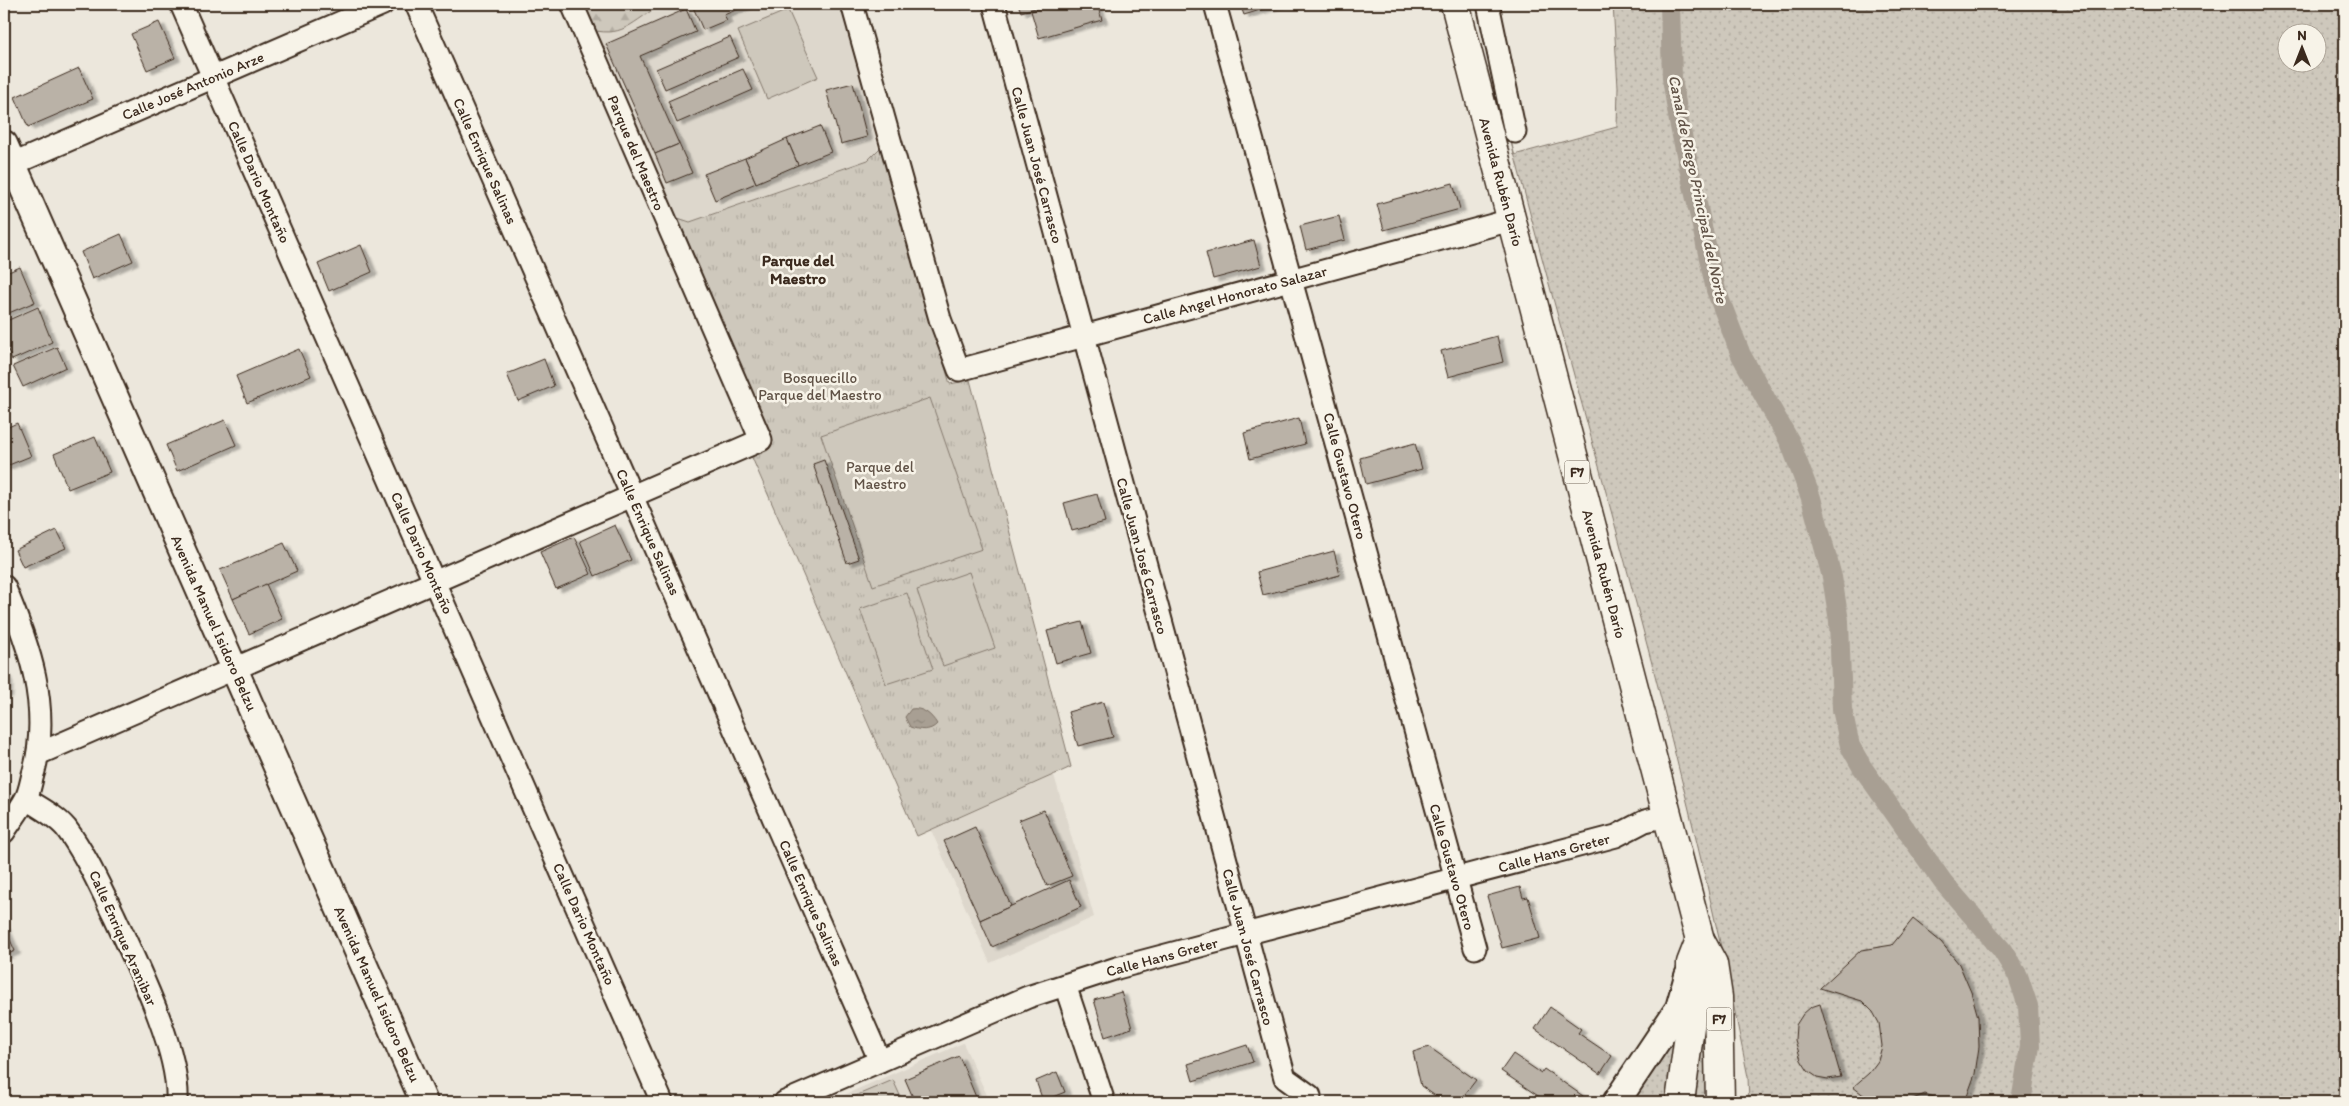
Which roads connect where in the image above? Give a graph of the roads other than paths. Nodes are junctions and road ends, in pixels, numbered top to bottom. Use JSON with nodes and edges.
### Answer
{"nodes":[{"id":1,"x":181,"y":4,"type":"edge"},
{"id":2,"x":383,"y":4,"type":"edge"},
{"id":3,"x":416,"y":4,"type":"edge"},
{"id":4,"x":572,"y":4,"type":"edge"},
{"id":5,"x":852,"y":4,"type":"edge"},
{"id":6,"x":994,"y":4,"type":"edge"},
{"id":7,"x":1215,"y":4,"type":"edge"},
{"id":8,"x":1455,"y":4,"type":"edge"},
{"id":9,"x":1488,"y":4,"type":"edge"},
{"id":10,"x":213,"y":77,"type":"junction"},
{"id":11,"x":1515,"y":132,"type":"dead end"},
{"id":12,"x":7,"y":159,"type":"edge"},
{"id":13,"x":1511,"y":220,"type":"junction"},
{"id":14,"x":1291,"y":281,"type":"junction"},
{"id":15,"x":1082,"y":335,"type":"junction"},
{"id":16,"x":632,"y":495,"type":"junction"},
{"id":17,"x":434,"y":581,"type":"junction"},
{"id":18,"x":4,"y":586,"type":"edge"},
{"id":19,"x":234,"y":669,"type":"junction"},
{"id":20,"x":38,"y":754,"type":"junction"},
{"id":21,"x":26,"y":799,"type":"junction"},
{"id":22,"x":1667,"y":816,"type":"junction"},
{"id":23,"x":4,"y":832,"type":"edge"},
{"id":24,"x":1455,"y":879,"type":"junction"},
{"id":25,"x":1244,"y":935,"type":"junction"},
{"id":26,"x":1475,"y":948,"type":"dead end"},
{"id":27,"x":1695,"y":952,"type":"junction"},
{"id":28,"x":1065,"y":985,"type":"junction"},
{"id":29,"x":880,"y":1061,"type":"junction"},
{"id":30,"x":1310,"y":1096,"type":"dead end"},
{"id":31,"x":178,"y":1102,"type":"edge"},
{"id":32,"x":424,"y":1102,"type":"edge"},
{"id":33,"x":662,"y":1102,"type":"edge"},
{"id":34,"x":785,"y":1102,"type":"edge"},
{"id":35,"x":1104,"y":1102,"type":"edge"},
{"id":36,"x":1616,"y":1102,"type":"edge"},
{"id":37,"x":1680,"y":1102,"type":"edge"},
{"id":38,"x":1720,"y":1102,"type":"edge"}],
"edges":[{"from":1,"to":10,"type":"street","name":"Calle Dario Montaño"},
{"from":2,"to":10,"type":"street","name":"Calle José Antonio Arze"},
{"from":3,"to":16,"type":"street","name":"Calle Enrique Salinas"},
{"from":4,"to":16,"type":"street","name":"Parque del Maestro"},
{"from":5,"to":15,"type":"street","name":"Calle Angel Honorato Salazar"},
{"from":6,"to":15,"type":"street","name":"Calle Juan José Carrasco"},
{"from":7,"to":14,"type":"street","name":"Calle Gustavo Otero"},
{"from":8,"to":13,"type":"highway","name":"Avenida Rubén Darío","number":"F7"},
{"from":9,"to":11,"type":"street"},
{"from":10,"to":12,"type":"street","name":"Calle José Antonio Arze"},
{"from":10,"to":17,"type":"street","name":"Calle Dario Montaño"},
{"from":12,"to":19,"type":"main road","name":"Avenida Manuel Isidoro Belzu"},
{"from":13,"to":14,"type":"street","name":"Calle Angel Honorato Salazar"},
{"from":13,"to":22,"type":"highway","name":"Avenida Rubén Darío","number":"F7"},
{"from":14,"to":15,"type":"street","name":"Calle Angel Honorato Salazar"},
{"from":14,"to":24,"type":"street","name":"Calle Gustavo Otero"},
{"from":15,"to":25,"type":"street","name":"Calle Juan José Carrasco"},
{"from":16,"to":17,"type":"street"},
{"from":16,"to":29,"type":"street","name":"Calle Enrique Salinas"},
{"from":17,"to":19,"type":"street"},
{"from":17,"to":33,"type":"street","name":"Calle Dario Montaño"},
{"from":18,"to":20,"type":"street"},
{"from":19,"to":20,"type":"street"},
{"from":19,"to":32,"type":"main road","name":"Avenida Manuel Isidoro Belzu"},
{"from":20,"to":21,"type":"street"},
{"from":21,"to":23,"type":"street"},
{"from":21,"to":31,"type":"street","name":"Calle Enrique Aranibar"},
{"from":22,"to":24,"type":"street","name":"Calle Hans Greter"},
{"from":22,"to":27,"type":"highway","name":"Avenida Rubén Darío","number":"F7"},
{"from":24,"to":25,"type":"street","name":"Calle Hans Greter"},
{"from":24,"to":26,"type":"street","name":"Calle Gustavo Otero"},
{"from":25,"to":28,"type":"street","name":"Calle Hans Greter"},
{"from":25,"to":30,"type":"street","name":"Calle Juan José Carrasco"},
{"from":27,"to":36,"type":"main road","number":"F7"},
{"from":27,"to":37,"type":"highway","name":"Avenida Rubén Darío","number":"F7"},
{"from":27,"to":38,"type":"highway","name":"Avenida Rubén Darío","number":"F7"},
{"from":28,"to":29,"type":"street","name":"Calle Hans Greter"},
{"from":28,"to":35,"type":"street"},
{"from":29,"to":34,"type":"street","name":"Calle Hans Greter"}]}
